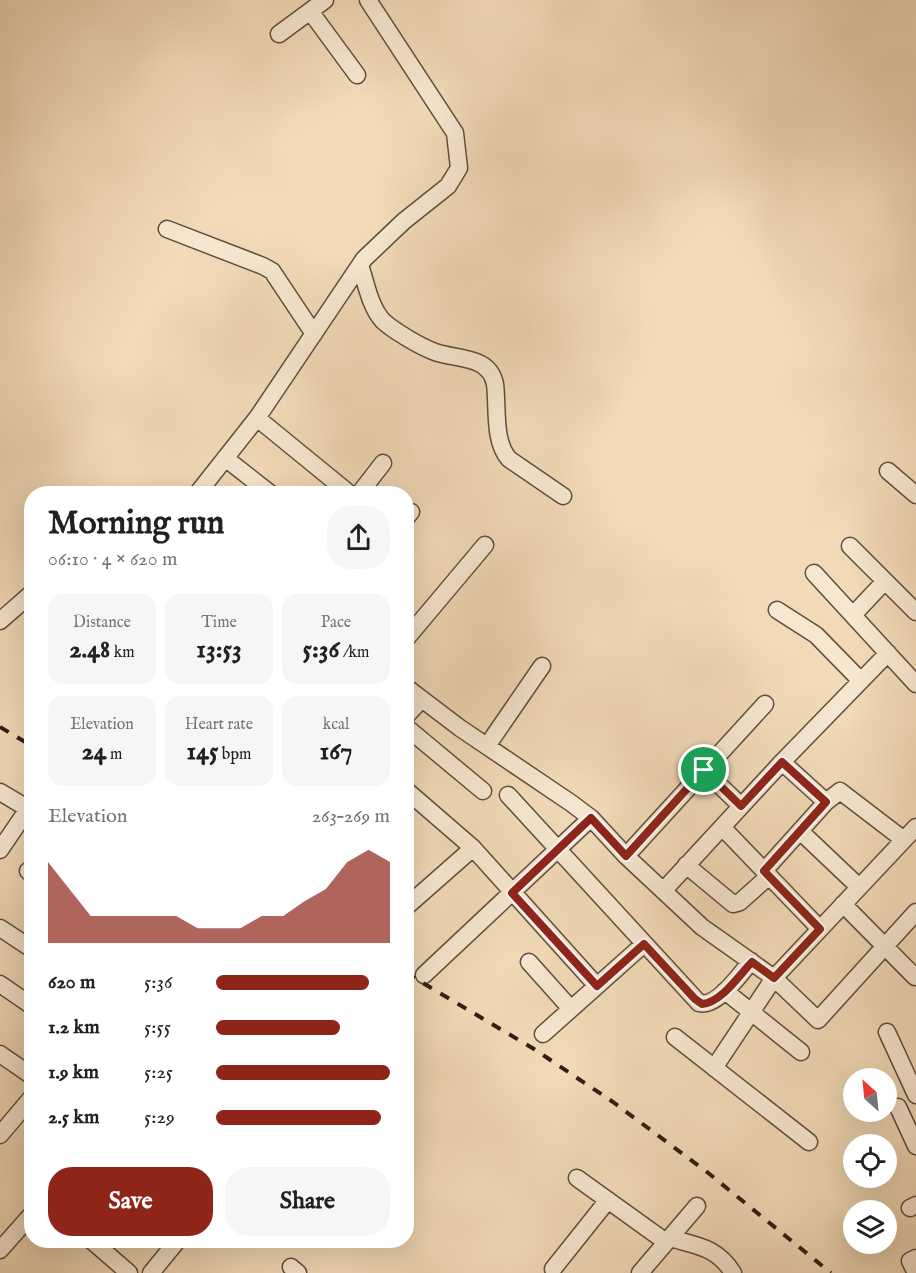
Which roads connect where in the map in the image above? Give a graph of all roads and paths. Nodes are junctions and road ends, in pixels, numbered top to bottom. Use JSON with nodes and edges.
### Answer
{"nodes":[{"id":1,"x":325,"y":0,"type":"edge"},
{"id":2,"x":368,"y":0,"type":"edge"},
{"id":3,"x":310,"y":11,"type":"junction"},
{"id":4,"x":279,"y":34,"type":"dead end"},
{"id":5,"x":357,"y":75,"type":"dead end"},
{"id":6,"x":167,"y":229,"type":"dead end"},
{"id":7,"x":360,"y":265,"type":"junction"},
{"id":8,"x":314,"y":334,"type":"junction"},
{"id":9,"x":257,"y":418,"type":"junction"},
{"id":10,"x":225,"y":458,"type":"junction"},
{"id":11,"x":383,"y":463,"type":"dead end"},
{"id":12,"x":888,"y":471,"type":"dead end"},
{"id":13,"x":203,"y":486,"type":"edge"},
{"id":14,"x":262,"y":486,"type":"edge"},
{"id":15,"x":340,"y":486,"type":"edge"},
{"id":16,"x":365,"y":486,"type":"edge"},
{"id":17,"x":916,"y":495,"type":"edge"},
{"id":18,"x":563,"y":496,"type":"dead end"},
{"id":19,"x":485,"y":545,"type":"dead end"},
{"id":20,"x":850,"y":546,"type":"dead end"},
{"id":21,"x":814,"y":573,"type":"dead end"},
{"id":22,"x":885,"y":581,"type":"junction"},
{"id":23,"x":24,"y":603,"type":"edge"},
{"id":24,"x":777,"y":610,"type":"dead end"},
{"id":25,"x":916,"y":612,"type":"edge"},
{"id":26,"x":853,"y":615,"type":"junction"},
{"id":27,"x":0,"y":621,"type":"edge"},
{"id":28,"x":414,"y":629,"type":"edge"},
{"id":29,"x":888,"y":653,"type":"junction"},
{"id":30,"x":542,"y":666,"type":"dead end"},
{"id":31,"x":861,"y":681,"type":"junction"},
{"id":32,"x":916,"y":684,"type":"edge"},
{"id":33,"x":414,"y":693,"type":"edge"},
{"id":34,"x":422,"y":699,"type":"junction"},
{"id":35,"x":765,"y":704,"type":"dead end"},
{"id":36,"x":414,"y":708,"type":"edge"},
{"id":37,"x":414,"y":734,"type":"edge"},
{"id":38,"x":487,"y":746,"type":"junction"},
{"id":39,"x":782,"y":762,"type":"junction"},
{"id":40,"x":704,"y":770,"type":"junction"},
{"id":41,"x":483,"y":791,"type":"dead end"},
{"id":42,"x":0,"y":792,"type":"edge"},
{"id":43,"x":508,"y":795,"type":"dead end"},
{"id":44,"x":414,"y":797,"type":"edge"},
{"id":45,"x":826,"y":802,"type":"junction"},
{"id":46,"x":24,"y":806,"type":"edge"},
{"id":47,"x":741,"y":806,"type":"junction"},
{"id":48,"x":24,"y":818,"type":"edge"},
{"id":49,"x":591,"y":818,"type":"junction"},
{"id":50,"x":722,"y":827,"type":"junction"},
{"id":51,"x":916,"y":827,"type":"edge"},
{"id":52,"x":800,"y":831,"type":"junction"},
{"id":53,"x":904,"y":840,"type":"junction"},
{"id":54,"x":473,"y":848,"type":"junction"},
{"id":55,"x":0,"y":850,"type":"edge"},
{"id":56,"x":558,"y":850,"type":"junction"},
{"id":57,"x":626,"y":856,"type":"junction"},
{"id":58,"x":686,"y":866,"type":"junction"},
{"id":59,"x":766,"y":874,"type":"junction"},
{"id":60,"x":859,"y":887,"type":"junction"},
{"id":61,"x":663,"y":890,"type":"junction"},
{"id":62,"x":512,"y":893,"type":"junction"},
{"id":63,"x":414,"y":900,"type":"edge"},
{"id":64,"x":843,"y":904,"type":"junction"},
{"id":65,"x":916,"y":912,"type":"edge"},
{"id":66,"x":0,"y":928,"type":"edge"},
{"id":67,"x":820,"y":929,"type":"junction"},
{"id":68,"x":24,"y":944,"type":"edge"},
{"id":69,"x":644,"y":944,"type":"junction"},
{"id":70,"x":885,"y":946,"type":"junction"},
{"id":71,"x":529,"y":962,"type":"dead end"},
{"id":72,"x":752,"y":962,"type":"junction"},
{"id":73,"x":424,"y":975,"type":"dead end"},
{"id":74,"x":915,"y":977,"type":"edge"},
{"id":75,"x":774,"y":978,"type":"junction"},
{"id":76,"x":0,"y":984,"type":"edge"},
{"id":77,"x":597,"y":986,"type":"junction"},
{"id":78,"x":724,"y":991,"type":"junction"},
{"id":79,"x":24,"y":1000,"type":"edge"},
{"id":80,"x":571,"y":1009,"type":"junction"},
{"id":81,"x":751,"y":1014,"type":"junction"},
{"id":82,"x":887,"y":1032,"type":"dead end"},
{"id":83,"x":543,"y":1034,"type":"dead end"},
{"id":84,"x":675,"y":1038,"type":"dead end"},
{"id":85,"x":801,"y":1052,"type":"dead end"},
{"id":86,"x":0,"y":1054,"type":"edge"},
{"id":87,"x":714,"y":1068,"type":"junction"},
{"id":88,"x":24,"y":1070,"type":"edge"},
{"id":89,"x":916,"y":1095,"type":"edge"},
{"id":90,"x":916,"y":1100,"type":"edge"},
{"id":91,"x":24,"y":1106,"type":"edge"},
{"id":92,"x":897,"y":1108,"type":"edge"},
{"id":93,"x":897,"y":1118,"type":"edge"},
{"id":94,"x":1,"y":1133,"type":"edge"},
{"id":95,"x":809,"y":1142,"type":"dead end"},
{"id":96,"x":916,"y":1146,"type":"edge"},
{"id":97,"x":577,"y":1178,"type":"dead end"},
{"id":98,"x":608,"y":1200,"type":"junction"},
{"id":99,"x":697,"y":1206,"type":"dead end"},
{"id":100,"x":24,"y":1224,"type":"edge"},
{"id":101,"x":668,"y":1240,"type":"junction"},
{"id":102,"x":100,"y":1248,"type":"edge"},
{"id":103,"x":171,"y":1248,"type":"edge"},
{"id":104,"x":0,"y":1250,"type":"edge"},
{"id":105,"x":916,"y":1258,"type":"edge"},
{"id":106,"x":553,"y":1269,"type":"dead end"},
{"id":107,"x":129,"y":1273,"type":"edge"},
{"id":108,"x":151,"y":1273,"type":"edge"},
{"id":109,"x":640,"y":1273,"type":"edge"},
{"id":110,"x":733,"y":1273,"type":"edge"},
{"id":111,"x":916,"y":1273,"type":"edge"}],
"edges":[{"from":1,"to":3,"type":"street"},
{"from":2,"to":7,"type":"street"},
{"from":3,"to":4,"type":"street"},
{"from":3,"to":5,"type":"street"},
{"from":6,"to":8,"type":"street"},
{"from":7,"to":8,"type":"street"},
{"from":7,"to":18,"type":"street"},
{"from":8,"to":9,"type":"street"},
{"from":9,"to":10,"type":"street"},
{"from":9,"to":15,"type":"street"},
{"from":10,"to":13,"type":"street"},
{"from":10,"to":14,"type":"street"},
{"from":11,"to":16,"type":"street"},
{"from":12,"to":17,"type":"street"},
{"from":19,"to":28,"type":"street"},
{"from":20,"to":22,"type":"street"},
{"from":21,"to":26,"type":"street"},
{"from":22,"to":25,"type":"street"},
{"from":22,"to":26,"type":"street"},
{"from":23,"to":27,"type":"street"},
{"from":24,"to":31,"type":"street"},
{"from":26,"to":29,"type":"street"},
{"from":29,"to":31,"type":"street"},
{"from":29,"to":32,"type":"street"},
{"from":30,"to":38,"type":"street"},
{"from":31,"to":39,"type":"street"},
{"from":33,"to":34,"type":"street"},
{"from":34,"to":36,"type":"street"},
{"from":34,"to":38,"type":"street"},
{"from":35,"to":40,"type":"street"},
{"from":37,"to":41,"type":"street"},
{"from":38,"to":49,"type":"street"},
{"from":39,"to":45,"type":"street"},
{"from":39,"to":47,"type":"street"},
{"from":40,"to":47,"type":"street"},
{"from":40,"to":57,"type":"street"},
{"from":42,"to":46,"type":"street"},
{"from":43,"to":56,"type":"street"},
{"from":44,"to":54,"type":"street"},
{"from":45,"to":52,"type":"street"},
{"from":45,"to":53,"type":"street"},
{"from":47,"to":50,"type":"street"},
{"from":48,"to":55,"type":"street"},
{"from":49,"to":56,"type":"street"},
{"from":49,"to":57,"type":"street"},
{"from":50,"to":58,"type":"street"},
{"from":50,"to":59,"type":"street"},
{"from":51,"to":53,"type":"street"},
{"from":52,"to":59,"type":"street"},
{"from":52,"to":60,"type":"street"},
{"from":53,"to":60,"type":"street"},
{"from":54,"to":62,"type":"street"},
{"from":54,"to":63,"type":"street"},
{"from":56,"to":62,"type":"street"},
{"from":56,"to":69,"type":"street"},
{"from":57,"to":61,"type":"street"},
{"from":58,"to":59,"type":"street"},
{"from":58,"to":61,"type":"street"},
{"from":59,"to":67,"type":"street"},
{"from":60,"to":64,"type":"street"},
{"from":61,"to":72,"type":"street"},
{"from":62,"to":73,"type":"street"},
{"from":62,"to":77,"type":"street"},
{"from":64,"to":67,"type":"street"},
{"from":64,"to":70,"type":"street"},
{"from":65,"to":70,"type":"street"},
{"from":66,"to":68,"type":"street"},
{"from":67,"to":75,"type":"street"},
{"from":69,"to":77,"type":"street"},
{"from":69,"to":78,"type":"street"},
{"from":70,"to":74,"type":"street"},
{"from":70,"to":75,"type":"street"},
{"from":71,"to":80,"type":"street"},
{"from":72,"to":75,"type":"street"},
{"from":72,"to":78,"type":"street"},
{"from":75,"to":81,"type":"street"},
{"from":76,"to":79,"type":"street"},
{"from":77,"to":80,"type":"street"},
{"from":78,"to":81,"type":"street"},
{"from":80,"to":83,"type":"street"},
{"from":81,"to":85,"type":"street"},
{"from":81,"to":87,"type":"street"},
{"from":82,"to":89,"type":"street"},
{"from":84,"to":87,"type":"street"},
{"from":86,"to":88,"type":"street"},
{"from":87,"to":95,"type":"street"},
{"from":90,"to":92,"type":"street"},
{"from":91,"to":94,"type":"street"},
{"from":93,"to":96,"type":"street"},
{"from":97,"to":98,"type":"street"},
{"from":98,"to":101,"type":"street"},
{"from":98,"to":106,"type":"street"},
{"from":99,"to":101,"type":"street"},
{"from":100,"to":104,"type":"street"},
{"from":101,"to":109,"type":"street"},
{"from":101,"to":110,"type":"street"},
{"from":102,"to":107,"type":"street"},
{"from":103,"to":108,"type":"street"},
{"from":105,"to":111,"type":"street"}]}
